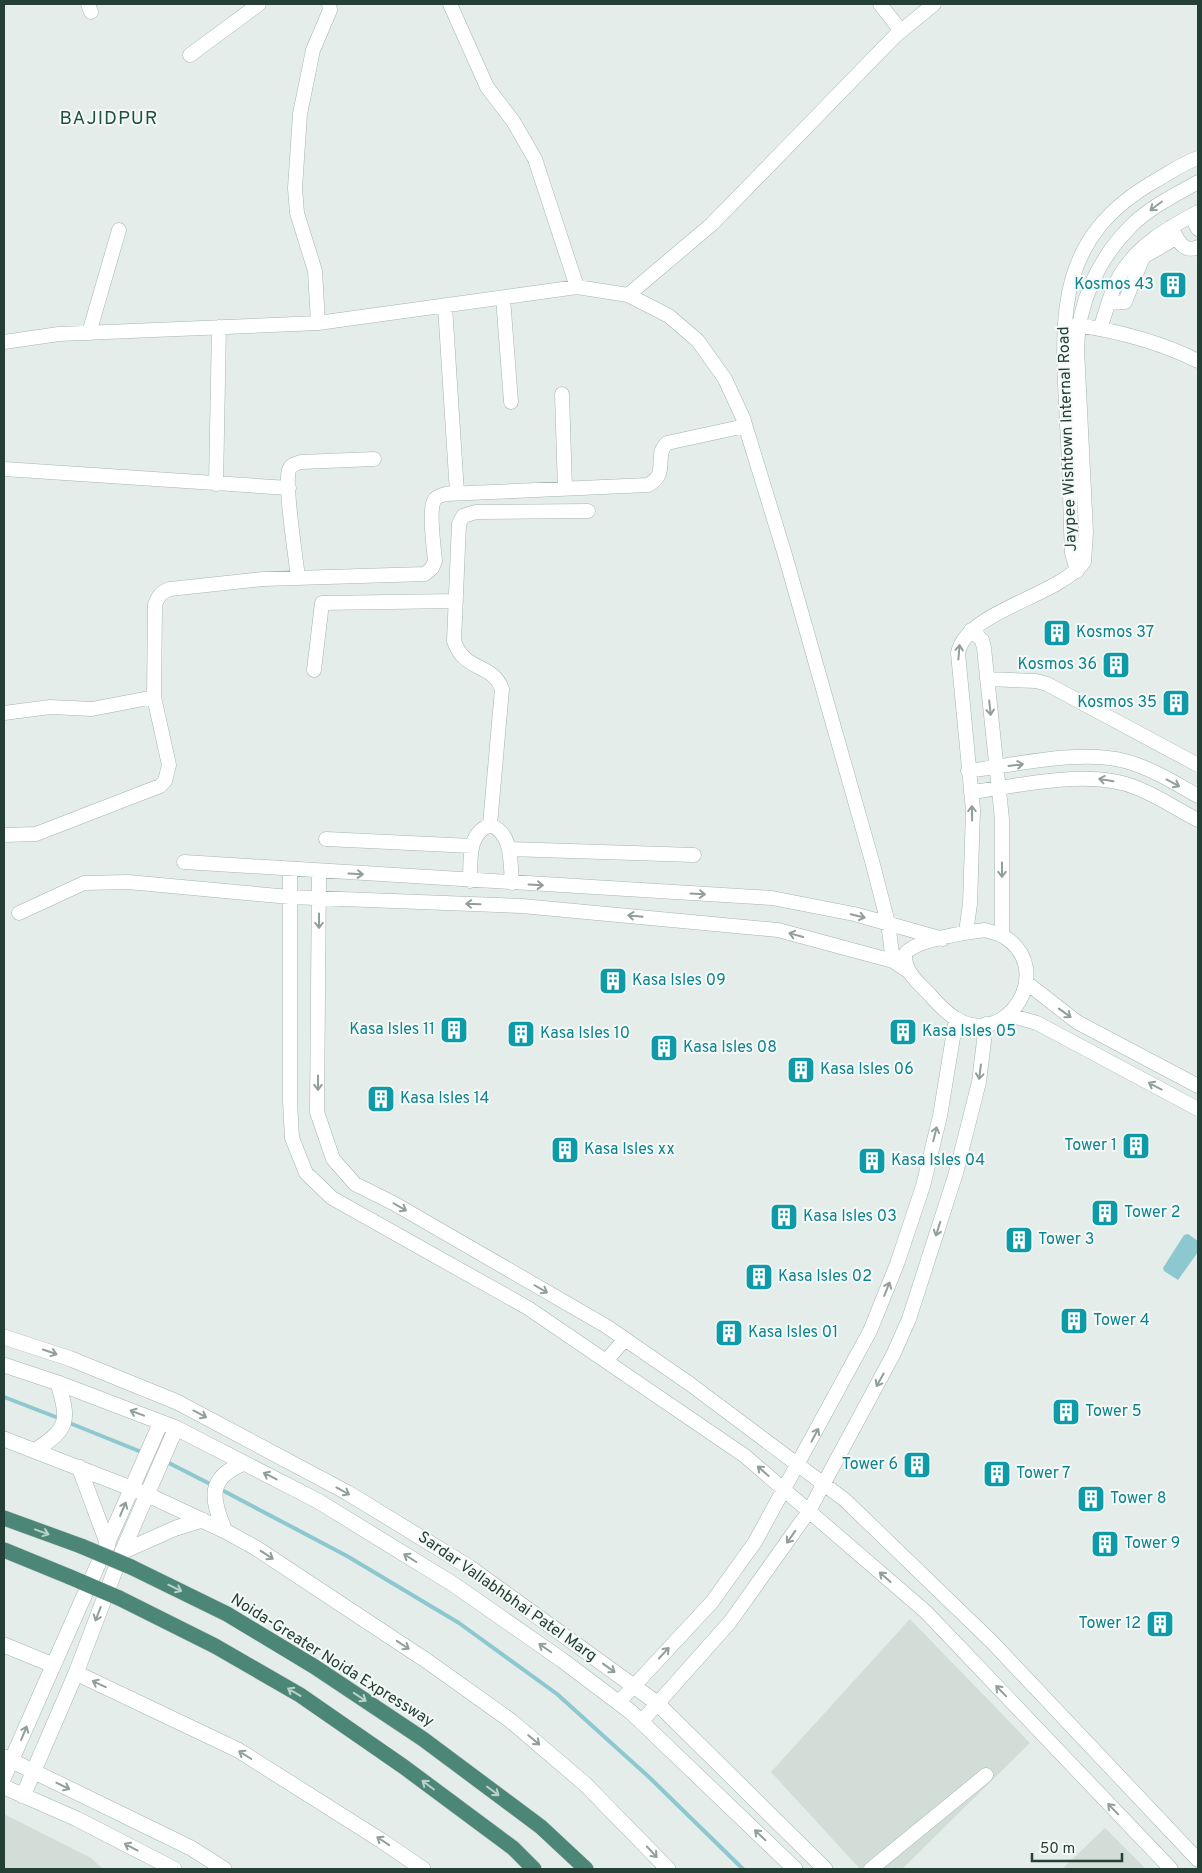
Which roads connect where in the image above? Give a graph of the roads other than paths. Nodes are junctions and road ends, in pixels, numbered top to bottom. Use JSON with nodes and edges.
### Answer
{"nodes":[{"id":1,"x":259,"y":4,"type":"edge"},
{"id":2,"x":330,"y":4,"type":"edge"},
{"id":3,"x":450,"y":4,"type":"edge"},
{"id":4,"x":880,"y":4,"type":"edge"},
{"id":5,"x":934,"y":4,"type":"edge"},
{"id":6,"x":901,"y":32,"type":"junction"},
{"id":7,"x":190,"y":55,"type":"dead end"},
{"id":8,"x":1198,"y":158,"type":"edge"},
{"id":9,"x":1198,"y":182,"type":"edge"},
{"id":10,"x":1195,"y":214,"type":"edge"},
{"id":11,"x":1171,"y":227,"type":"junction"},
{"id":12,"x":1198,"y":229,"type":"edge"},
{"id":13,"x":119,"y":230,"type":"dead end"},
{"id":14,"x":1168,"y":242,"type":"dead end"},
{"id":15,"x":1198,"y":247,"type":"edge"},
{"id":16,"x":577,"y":287,"type":"junction"},
{"id":17,"x":628,"y":295,"type":"junction"},
{"id":18,"x":503,"y":298,"type":"junction"},
{"id":19,"x":1109,"y":303,"type":"junction"},
{"id":20,"x":445,"y":306,"type":"junction"},
{"id":21,"x":318,"y":323,"type":"junction"},
{"id":22,"x":1077,"y":325,"type":"junction"},
{"id":23,"x":219,"y":327,"type":"junction"},
{"id":24,"x":1100,"y":328,"type":"junction"},
{"id":25,"x":89,"y":333,"type":"junction"},
{"id":26,"x":4,"y":342,"type":"edge"},
{"id":27,"x":1198,"y":361,"type":"edge"},
{"id":28,"x":562,"y":394,"type":"dead end"},
{"id":29,"x":511,"y":402,"type":"dead end"},
{"id":30,"x":745,"y":426,"type":"junction"},
{"id":31,"x":374,"y":459,"type":"dead end"},
{"id":32,"x":4,"y":469,"type":"edge"},
{"id":33,"x":216,"y":484,"type":"junction"},
{"id":34,"x":289,"y":488,"type":"junction"},
{"id":35,"x":565,"y":489,"type":"junction"},
{"id":36,"x":458,"y":493,"type":"junction"},
{"id":37,"x":588,"y":511,"type":"dead end"},
{"id":38,"x":1077,"y":571,"type":"junction"},
{"id":39,"x":298,"y":578,"type":"junction"},
{"id":40,"x":456,"y":602,"type":"junction"},
{"id":41,"x":971,"y":630,"type":"junction"},
{"id":42,"x":314,"y":670,"type":"dead end"},
{"id":43,"x":987,"y":679,"type":"junction"},
{"id":44,"x":154,"y":697,"type":"junction"},
{"id":45,"x":4,"y":713,"type":"edge"},
{"id":46,"x":1198,"y":765,"type":"edge"},
{"id":47,"x":997,"y":768,"type":"junction"},
{"id":48,"x":968,"y":772,"type":"junction"},
{"id":49,"x":999,"y":789,"type":"junction"},
{"id":50,"x":970,"y":792,"type":"junction"},
{"id":51,"x":1198,"y":796,"type":"edge"},
{"id":52,"x":1198,"y":820,"type":"edge"},
{"id":53,"x":490,"y":825,"type":"junction"},
{"id":54,"x":4,"y":835,"type":"edge"},
{"id":55,"x":326,"y":839,"type":"dead end"},
{"id":56,"x":472,"y":846,"type":"junction"},
{"id":57,"x":509,"y":849,"type":"junction"},
{"id":58,"x":694,"y":855,"type":"dead end"},
{"id":59,"x":184,"y":862,"type":"dead end"},
{"id":60,"x":290,"y":870,"type":"junction"},
{"id":61,"x":319,"y":872,"type":"junction"},
{"id":62,"x":470,"y":881,"type":"junction"},
{"id":63,"x":512,"y":883,"type":"junction"},
{"id":64,"x":290,"y":897,"type":"junction"},
{"id":65,"x":319,"y":898,"type":"junction"},
{"id":66,"x":19,"y":913,"type":"dead end"},
{"id":67,"x":888,"y":923,"type":"junction"},
{"id":68,"x":966,"y":932,"type":"junction"},
{"id":69,"x":1002,"y":936,"type":"junction"},
{"id":70,"x":943,"y":939,"type":"junction"},
{"id":71,"x":893,"y":960,"type":"junction"},
{"id":72,"x":908,"y":971,"type":"junction"},
{"id":73,"x":1026,"y":983,"type":"junction"},
{"id":74,"x":1009,"y":1015,"type":"junction"},
{"id":75,"x":956,"y":1019,"type":"junction"},
{"id":76,"x":986,"y":1024,"type":"junction"},
{"id":77,"x":1198,"y":1086,"type":"edge"},
{"id":78,"x":1198,"y":1109,"type":"edge"},
{"id":79,"x":4,"y":1337,"type":"edge"},
{"id":80,"x":625,"y":1339,"type":"junction"},
{"id":81,"x":606,"y":1361,"type":"junction"},
{"id":82,"x":4,"y":1365,"type":"edge"},
{"id":83,"x":58,"y":1383,"type":"junction"},
{"id":84,"x":161,"y":1422,"type":"junction"},
{"id":85,"x":176,"y":1428,"type":"junction"},
{"id":86,"x":4,"y":1439,"type":"edge"},
{"id":87,"x":36,"y":1450,"type":"junction"},
{"id":88,"x":244,"y":1463,"type":"junction"},
{"id":89,"x":799,"y":1466,"type":"junction"},
{"id":90,"x":79,"y":1467,"type":"junction"},
{"id":91,"x":823,"y":1484,"type":"junction"},
{"id":92,"x":785,"y":1490,"type":"junction"},
{"id":93,"x":139,"y":1491,"type":"junction"},
{"id":94,"x":808,"y":1511,"type":"junction"},
{"id":95,"x":4,"y":1518,"type":"edge"},
{"id":96,"x":202,"y":1520,"type":"junction"},
{"id":97,"x":225,"y":1531,"type":"junction"},
{"id":98,"x":108,"y":1545,"type":"junction"},
{"id":99,"x":4,"y":1550,"type":"edge"},
{"id":100,"x":122,"y":1552,"type":"junction"},
{"id":101,"x":4,"y":1645,"type":"edge"},
{"id":102,"x":53,"y":1665,"type":"junction"},
{"id":103,"x":76,"y":1673,"type":"junction"},
{"id":104,"x":634,"y":1686,"type":"junction"},
{"id":105,"x":619,"y":1702,"type":"junction"},
{"id":106,"x":657,"y":1703,"type":"junction"},
{"id":107,"x":642,"y":1721,"type":"junction"},
{"id":108,"x":7,"y":1759,"type":"edge"},
{"id":109,"x":34,"y":1772,"type":"junction"},
{"id":110,"x":986,"y":1774,"type":"dead end"},
{"id":111,"x":4,"y":1777,"type":"edge"},
{"id":112,"x":4,"y":1786,"type":"edge"},
{"id":113,"x":23,"y":1796,"type":"junction"},
{"id":114,"x":1198,"y":1860,"type":"edge"},
{"id":115,"x":174,"y":1869,"type":"edge"},
{"id":116,"x":224,"y":1869,"type":"edge"},
{"id":117,"x":423,"y":1869,"type":"edge"},
{"id":118,"x":534,"y":1869,"type":"edge"},
{"id":119,"x":586,"y":1869,"type":"edge"},
{"id":120,"x":668,"y":1869,"type":"edge"},
{"id":121,"x":795,"y":1869,"type":"edge"},
{"id":122,"x":825,"y":1869,"type":"edge"},
{"id":123,"x":871,"y":1869,"type":"edge"},
{"id":124,"x":1171,"y":1869,"type":"edge"}],
"edges":[{"from":1,"to":7,"type":"street"},
{"from":2,"to":21,"type":"street"},
{"from":3,"to":16,"type":"street"},
{"from":4,"to":6,"type":"street"},
{"from":5,"to":6,"type":"street"},
{"from":6,"to":17,"type":"street"},
{"from":8,"to":38,"type":"street","name":"Jaypee Wishtown Internal Road"},
{"from":9,"to":22,"type":"street","name":"Jaypee Wishtown Internal Road","one_way":true},
{"from":10,"to":11,"type":"street"},
{"from":10,"to":12,"type":"street"},
{"from":11,"to":15,"type":"street"},
{"from":11,"to":19,"type":"street"},
{"from":13,"to":25,"type":"street"},
{"from":14,"to":19,"type":"street"},
{"from":16,"to":17,"type":"street"},
{"from":16,"to":18,"type":"street"},
{"from":17,"to":30,"type":"street"},
{"from":18,"to":20,"type":"street"},
{"from":18,"to":29,"type":"street"},
{"from":19,"to":24,"type":"street"},
{"from":20,"to":21,"type":"street"},
{"from":20,"to":36,"type":"street"},
{"from":21,"to":23,"type":"street"},
{"from":22,"to":24,"type":"street"},
{"from":22,"to":38,"type":"street","name":"Jaypee Wishtown Internal Road"},
{"from":23,"to":25,"type":"street"},
{"from":23,"to":33,"type":"street"},
{"from":24,"to":27,"type":"street"},
{"from":25,"to":26,"type":"street"},
{"from":28,"to":35,"type":"street"},
{"from":30,"to":35,"type":"street"},
{"from":30,"to":67,"type":"street"},
{"from":31,"to":34,"type":"street"},
{"from":32,"to":33,"type":"street"},
{"from":33,"to":34,"type":"street"},
{"from":34,"to":39,"type":"street"},
{"from":35,"to":36,"type":"street"},
{"from":36,"to":39,"type":"street"},
{"from":37,"to":40,"type":"street"},
{"from":38,"to":41,"type":"street","name":"Jaypee Wishtown Internal Road"},
{"from":39,"to":44,"type":"street"},
{"from":40,"to":42,"type":"street"},
{"from":40,"to":53,"type":"street"},
{"from":41,"to":43,"type":"street"},
{"from":48,"to":41,"type":"street","name":"Jaypee Wishtown Internal Road","one_way":true},
{"from":43,"to":46,"type":"street"},
{"from":43,"to":47,"type":"street","one_way":true},
{"from":44,"to":45,"type":"street"},
{"from":44,"to":54,"type":"street"},
{"from":47,"to":48,"type":"street"},
{"from":47,"to":49,"type":"street"},
{"from":47,"to":51,"type":"street","one_way":true},
{"from":48,"to":50,"type":"street","name":"Jaypee Wishtown Internal Road"},
{"from":49,"to":50,"type":"street"},
{"from":52,"to":49,"type":"street","one_way":true},
{"from":49,"to":69,"type":"street","one_way":true},
{"from":68,"to":50,"type":"street","name":"Jaypee Wishtown Internal Road","one_way":true},
{"from":53,"to":56,"type":"street"},
{"from":53,"to":57,"type":"street"},
{"from":55,"to":56,"type":"street"},
{"from":56,"to":62,"type":"street"},
{"from":57,"to":58,"type":"street"},
{"from":57,"to":63,"type":"street"},
{"from":59,"to":60,"type":"street"},
{"from":60,"to":61,"type":"street"},
{"from":60,"to":64,"type":"street"},
{"from":61,"to":62,"type":"street","one_way":true},
{"from":61,"to":65,"type":"street"},
{"from":62,"to":63,"type":"street"},
{"from":63,"to":67,"type":"street","one_way":true},
{"from":64,"to":65,"type":"street"},
{"from":64,"to":66,"type":"street"},
{"from":64,"to":81,"type":"street"},
{"from":71,"to":65,"type":"street","one_way":true},
{"from":65,"to":80,"type":"street","one_way":true},
{"from":67,"to":70,"type":"street"},
{"from":67,"to":71,"type":"street"},
{"from":68,"to":69,"type":"street"},
{"from":68,"to":70,"type":"street"},
{"from":69,"to":73,"type":"street"},
{"from":70,"to":72,"type":"street"},
{"from":71,"to":72,"type":"street"},
{"from":72,"to":75,"type":"street"},
{"from":73,"to":74,"type":"street"},
{"from":73,"to":77,"type":"street","one_way":true},
{"from":74,"to":76,"type":"street"},
{"from":78,"to":74,"type":"street","one_way":true},
{"from":75,"to":76,"type":"street"},
{"from":89,"to":75,"type":"street","one_way":true},
{"from":76,"to":91,"type":"street","one_way":true},
{"from":79,"to":104,"type":"street","name":"Sardar Vallabhbhai Patel Marg","one_way":true},
{"from":80,"to":81,"type":"street"},
{"from":80,"to":89,"type":"street"},
{"from":92,"to":81,"type":"street","one_way":true},
{"from":82,"to":83,"type":"street","name":"Sardar Vallabhbhai Patel Marg"},
{"from":84,"to":83,"type":"street","name":"Sardar Vallabhbhai Patel Marg","one_way":true},
{"from":83,"to":87,"type":"street"},
{"from":84,"to":85,"type":"street","name":"Sardar Vallabhbhai Patel Marg"},
{"from":84,"to":93,"type":"street"},
{"from":85,"to":88,"type":"street","name":"Sardar Vallabhbhai Patel Marg"},
{"from":85,"to":93,"type":"street"},
{"from":86,"to":87,"type":"street"},
{"from":87,"to":90,"type":"street"},
{"from":88,"to":97,"type":"street"},
{"from":105,"to":88,"type":"street","name":"Sardar Vallabhbhai Patel Marg","one_way":true},
{"from":89,"to":91,"type":"street"},
{"from":89,"to":92,"type":"street"},
{"from":90,"to":93,"type":"street"},
{"from":90,"to":98,"type":"street"},
{"from":91,"to":94,"type":"street"},
{"from":91,"to":114,"type":"street"},
{"from":92,"to":94,"type":"street"},
{"from":104,"to":92,"type":"street","one_way":true},
{"from":93,"to":96,"type":"street"},
{"from":98,"to":93,"type":"street","one_way":true},
{"from":93,"to":100,"type":"street"},
{"from":94,"to":106,"type":"street","one_way":true},
{"from":124,"to":94,"type":"street","one_way":true},
{"from":95,"to":119,"type":"highway","name":"Noida-Greater Noida Expressway","one_way":true,"bridge":true},
{"from":96,"to":97,"type":"street"},
{"from":96,"to":100,"type":"street"},
{"from":97,"to":120,"type":"street","one_way":true},
{"from":98,"to":102,"type":"street"},
{"from":118,"to":99,"type":"highway","one_way":true,"bridge":true},
{"from":100,"to":103,"type":"street","one_way":true},
{"from":101,"to":102,"type":"street"},
{"from":108,"to":102,"type":"street","one_way":true},
{"from":103,"to":109,"type":"street"},
{"from":117,"to":103,"type":"street","one_way":true},
{"from":104,"to":105,"type":"street"},
{"from":104,"to":106,"type":"street","name":"Sardar Vallabhbhai Patel Marg"},
{"from":105,"to":107,"type":"street","name":"Sardar Vallabhbhai Patel Marg"},
{"from":106,"to":107,"type":"street"},
{"from":106,"to":122,"type":"street","name":"Sardar Vallabhbhai Patel Marg"},
{"from":121,"to":107,"type":"street","name":"Sardar Vallabhbhai Patel Marg","one_way":true},
{"from":108,"to":109,"type":"street"},
{"from":108,"to":111,"type":"street"},
{"from":109,"to":113,"type":"street"},
{"from":109,"to":116,"type":"street","one_way":true},
{"from":110,"to":123,"type":"street"},
{"from":112,"to":113,"type":"street"},
{"from":115,"to":113,"type":"street","one_way":true}]}
